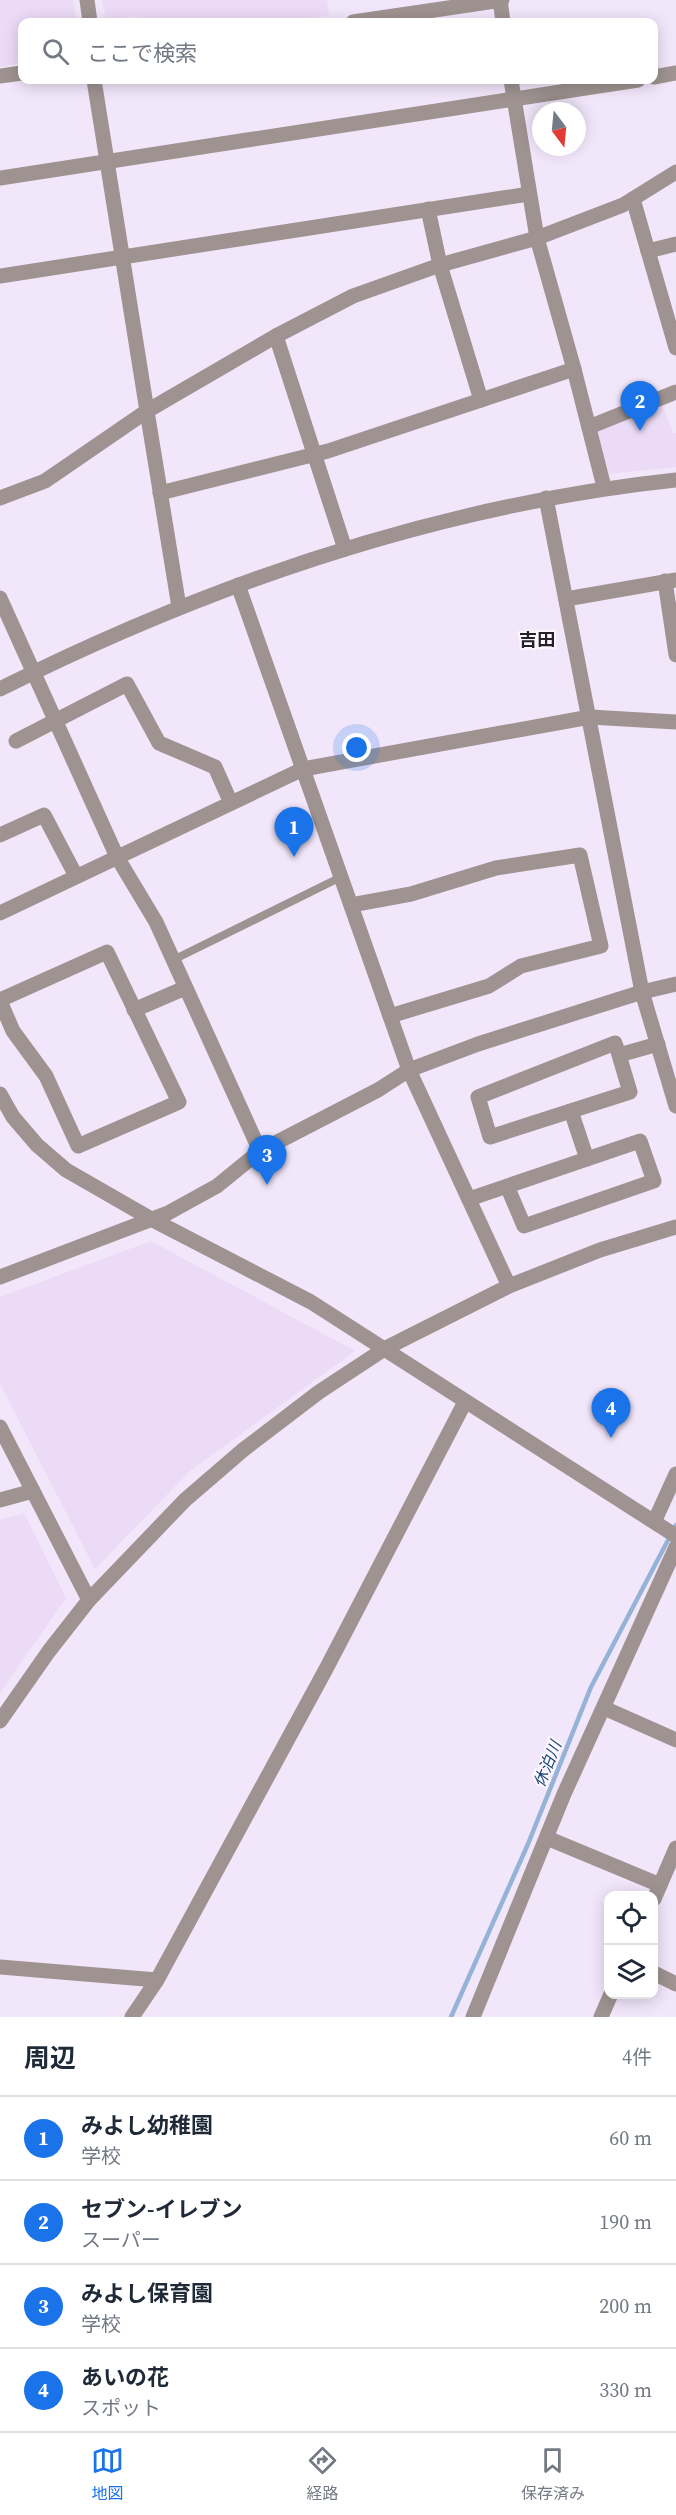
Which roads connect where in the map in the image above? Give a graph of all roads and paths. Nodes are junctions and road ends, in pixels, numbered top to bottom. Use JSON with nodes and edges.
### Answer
{"nodes":[{"id":1,"x":87,"y":0,"type":"edge"},
{"id":2,"x":501,"y":0,"type":"edge"},
{"id":3,"x":89,"y":18,"type":"edge"},
{"id":4,"x":380,"y":18,"type":"edge"},
{"id":5,"x":503,"y":18,"type":"edge"},
{"id":6,"x":18,"y":74,"type":"edge"},
{"id":7,"x":676,"y":74,"type":"edge"},
{"id":8,"x":0,"y":76,"type":"edge"},
{"id":9,"x":658,"y":76,"type":"edge"},
{"id":10,"x":95,"y":84,"type":"edge"},
{"id":11,"x":512,"y":84,"type":"edge"},
{"id":12,"x":612,"y":84,"type":"edge"},
{"id":13,"x":514,"y":99,"type":"junction"},
{"id":14,"x":107,"y":161,"type":"junction"},
{"id":15,"x":676,"y":172,"type":"edge"},
{"id":16,"x":0,"y":178,"type":"edge"},
{"id":17,"x":529,"y":194,"type":"junction"},
{"id":18,"x":633,"y":199,"type":"junction"},
{"id":19,"x":428,"y":209,"type":"junction"},
{"id":20,"x":537,"y":238,"type":"junction"},
{"id":21,"x":676,"y":244,"type":"edge"},
{"id":22,"x":648,"y":251,"type":"junction"},
{"id":23,"x":121,"y":257,"type":"junction"},
{"id":24,"x":440,"y":265,"type":"junction"},
{"id":25,"x":0,"y":276,"type":"edge"},
{"id":26,"x":276,"y":336,"type":"junction"},
{"id":27,"x":676,"y":348,"type":"edge"},
{"id":28,"x":574,"y":369,"type":"junction"},
{"id":29,"x":676,"y":392,"type":"edge"},
{"id":30,"x":481,"y":400,"type":"junction"},
{"id":31,"x":147,"y":411,"type":"junction"},
{"id":32,"x":589,"y":427,"type":"junction"},
{"id":33,"x":316,"y":455,"type":"junction"},
{"id":34,"x":676,"y":480,"type":"edge"},
{"id":35,"x":604,"y":487,"type":"junction"},
{"id":36,"x":160,"y":493,"type":"junction"},
{"id":37,"x":0,"y":498,"type":"edge"},
{"id":38,"x":546,"y":498,"type":"junction"},
{"id":39,"x":345,"y":549,"type":"junction"},
{"id":40,"x":671,"y":580,"type":"edge"},
{"id":41,"x":238,"y":585,"type":"junction"},
{"id":42,"x":0,"y":598,"type":"edge"},
{"id":43,"x":566,"y":598,"type":"junction"},
{"id":44,"x":178,"y":607,"type":"junction"},
{"id":45,"x":676,"y":655,"type":"edge"},
{"id":46,"x":34,"y":672,"type":"junction"},
{"id":47,"x":0,"y":689,"type":"edge"},
{"id":48,"x":590,"y":717,"type":"junction"},
{"id":49,"x":56,"y":720,"type":"junction"},
{"id":50,"x":676,"y":722,"type":"edge"},
{"id":51,"x":16,"y":741,"type":"dead end"},
{"id":52,"x":303,"y":769,"type":"junction"},
{"id":53,"x":231,"y":803,"type":"junction"},
{"id":54,"x":0,"y":835,"type":"edge"},
{"id":55,"x":117,"y":857,"type":"junction"},
{"id":56,"x":76,"y":876,"type":"junction"},
{"id":57,"x":341,"y":877,"type":"junction"},
{"id":58,"x":351,"y":905,"type":"junction"},
{"id":59,"x":0,"y":913,"type":"edge"},
{"id":60,"x":173,"y":960,"type":"junction"},
{"id":61,"x":676,"y":984,"type":"edge"},
{"id":62,"x":185,"y":988,"type":"junction"},
{"id":63,"x":642,"y":992,"type":"junction"},
{"id":64,"x":0,"y":1001,"type":"edge"},
{"id":65,"x":134,"y":1010,"type":"junction"},
{"id":66,"x":390,"y":1017,"type":"junction"},
{"id":67,"x":658,"y":1044,"type":"junction"},
{"id":68,"x":619,"y":1055,"type":"junction"},
{"id":69,"x":409,"y":1070,"type":"junction"},
{"id":70,"x":0,"y":1094,"type":"edge"},
{"id":71,"x":675,"y":1100,"type":"edge"},
{"id":72,"x":571,"y":1111,"type":"junction"},
{"id":73,"x":260,"y":1151,"type":"junction"},
{"id":74,"x":586,"y":1160,"type":"junction"},
{"id":75,"x":507,"y":1186,"type":"junction"},
{"id":76,"x":469,"y":1199,"type":"junction"},
{"id":77,"x":153,"y":1220,"type":"junction"},
{"id":78,"x":676,"y":1227,"type":"edge"},
{"id":79,"x":0,"y":1276,"type":"edge"},
{"id":80,"x":509,"y":1286,"type":"junction"},
{"id":81,"x":386,"y":1348,"type":"junction"},
{"id":82,"x":465,"y":1402,"type":"junction"},
{"id":83,"x":0,"y":1427,"type":"edge"},
{"id":84,"x":676,"y":1474,"type":"edge"},
{"id":85,"x":33,"y":1491,"type":"junction"},
{"id":86,"x":0,"y":1500,"type":"edge"},
{"id":87,"x":665,"y":1528,"type":"edge"},
{"id":88,"x":676,"y":1547,"type":"edge"},
{"id":89,"x":89,"y":1600,"type":"junction"},
{"id":90,"x":604,"y":1708,"type":"junction"},
{"id":91,"x":0,"y":1721,"type":"edge"},
{"id":92,"x":676,"y":1740,"type":"edge"},
{"id":93,"x":547,"y":1838,"type":"junction"},
{"id":94,"x":676,"y":1848,"type":"edge"},
{"id":95,"x":655,"y":1891,"type":"edge"},
{"id":96,"x":657,"y":1891,"type":"edge"},
{"id":97,"x":0,"y":1967,"type":"edge"},
{"id":98,"x":658,"y":1975,"type":"edge"},
{"id":99,"x":157,"y":1980,"type":"junction"},
{"id":100,"x":676,"y":1984,"type":"edge"},
{"id":101,"x":609,"y":1999,"type":"edge"},
{"id":102,"x":132,"y":2017,"type":"edge"},
{"id":103,"x":472,"y":2017,"type":"edge"},
{"id":104,"x":601,"y":2017,"type":"edge"}],
"edges":[{"from":1,"to":3,"type":"street"},
{"from":2,"to":4,"type":"street"},
{"from":2,"to":5,"type":"street"},
{"from":6,"to":8,"type":"street"},
{"from":7,"to":9,"type":"street"},
{"from":10,"to":14,"type":"street"},
{"from":11,"to":13,"type":"street"},
{"from":12,"to":13,"type":"street"},
{"from":13,"to":14,"type":"street"},
{"from":13,"to":17,"type":"street"},
{"from":14,"to":16,"type":"street"},
{"from":14,"to":23,"type":"street"},
{"from":15,"to":18,"type":"street"},
{"from":17,"to":19,"type":"street"},
{"from":17,"to":20,"type":"street"},
{"from":18,"to":20,"type":"street"},
{"from":18,"to":22,"type":"street"},
{"from":19,"to":23,"type":"street"},
{"from":19,"to":24,"type":"street"},
{"from":20,"to":24,"type":"street"},
{"from":20,"to":28,"type":"street"},
{"from":21,"to":22,"type":"street"},
{"from":22,"to":27,"type":"street"},
{"from":23,"to":25,"type":"street"},
{"from":23,"to":31,"type":"street"},
{"from":24,"to":26,"type":"street"},
{"from":24,"to":30,"type":"street"},
{"from":26,"to":31,"type":"street"},
{"from":26,"to":33,"type":"street"},
{"from":28,"to":30,"type":"street"},
{"from":28,"to":32,"type":"street"},
{"from":29,"to":32,"type":"street"},
{"from":30,"to":33,"type":"street"},
{"from":31,"to":36,"type":"street"},
{"from":31,"to":37,"type":"street"},
{"from":32,"to":35,"type":"street"},
{"from":33,"to":36,"type":"street"},
{"from":33,"to":39,"type":"street"},
{"from":34,"to":35,"type":"street"},
{"from":35,"to":38,"type":"street"},
{"from":36,"to":44,"type":"street"},
{"from":38,"to":39,"type":"street"},
{"from":38,"to":43,"type":"street"},
{"from":39,"to":41,"type":"street"},
{"from":40,"to":43,"type":"street"},
{"from":40,"to":45,"type":"street"},
{"from":41,"to":44,"type":"street"},
{"from":41,"to":52,"type":"street"},
{"from":42,"to":46,"type":"street"},
{"from":43,"to":48,"type":"street"},
{"from":44,"to":46,"type":"street"},
{"from":46,"to":47,"type":"street"},
{"from":46,"to":49,"type":"street"},
{"from":48,"to":50,"type":"street"},
{"from":48,"to":52,"type":"street"},
{"from":48,"to":63,"type":"street"},
{"from":49,"to":51,"type":"street"},
{"from":49,"to":53,"type":"street"},
{"from":49,"to":55,"type":"street"},
{"from":52,"to":53,"type":"street"},
{"from":52,"to":57,"type":"street"},
{"from":53,"to":55,"type":"street"},
{"from":54,"to":56,"type":"street"},
{"from":55,"to":56,"type":"street"},
{"from":55,"to":60,"type":"street"},
{"from":56,"to":59,"type":"street"},
{"from":57,"to":58,"type":"street"},
{"from":57,"to":60,"type":"lane"},
{"from":58,"to":66,"type":"street"},
{"from":58,"to":66,"type":"street"},
{"from":60,"to":62,"type":"street"},
{"from":61,"to":63,"type":"street"},
{"from":62,"to":65,"type":"street"},
{"from":62,"to":73,"type":"street"},
{"from":63,"to":67,"type":"street"},
{"from":63,"to":69,"type":"street"},
{"from":64,"to":65,"type":"street"},
{"from":64,"to":65,"type":"street"},
{"from":66,"to":69,"type":"street"},
{"from":67,"to":68,"type":"street"},
{"from":67,"to":71,"type":"street"},
{"from":68,"to":72,"type":"street"},
{"from":68,"to":72,"type":"street"},
{"from":69,"to":73,"type":"street"},
{"from":69,"to":76,"type":"street"},
{"from":70,"to":77,"type":"street"},
{"from":72,"to":74,"type":"street"},
{"from":73,"to":77,"type":"street"},
{"from":74,"to":75,"type":"street"},
{"from":74,"to":75,"type":"street"},
{"from":75,"to":76,"type":"street"},
{"from":76,"to":80,"type":"street"},
{"from":77,"to":79,"type":"street"},
{"from":77,"to":81,"type":"street"},
{"from":78,"to":80,"type":"street"},
{"from":80,"to":81,"type":"street"},
{"from":81,"to":82,"type":"street"},
{"from":81,"to":89,"type":"street"},
{"from":82,"to":87,"type":"street"},
{"from":82,"to":99,"type":"street"},
{"from":83,"to":85,"type":"street"},
{"from":84,"to":87,"type":"street"},
{"from":85,"to":86,"type":"street"},
{"from":85,"to":89,"type":"street"},
{"from":88,"to":90,"type":"street"},
{"from":89,"to":91,"type":"street"},
{"from":90,"to":92,"type":"street"},
{"from":90,"to":93,"type":"street"},
{"from":93,"to":95,"type":"street"},
{"from":93,"to":103,"type":"street"},
{"from":94,"to":96,"type":"street"},
{"from":97,"to":99,"type":"street"},
{"from":98,"to":100,"type":"street"},
{"from":99,"to":102,"type":"street"},
{"from":101,"to":104,"type":"street"}]}
